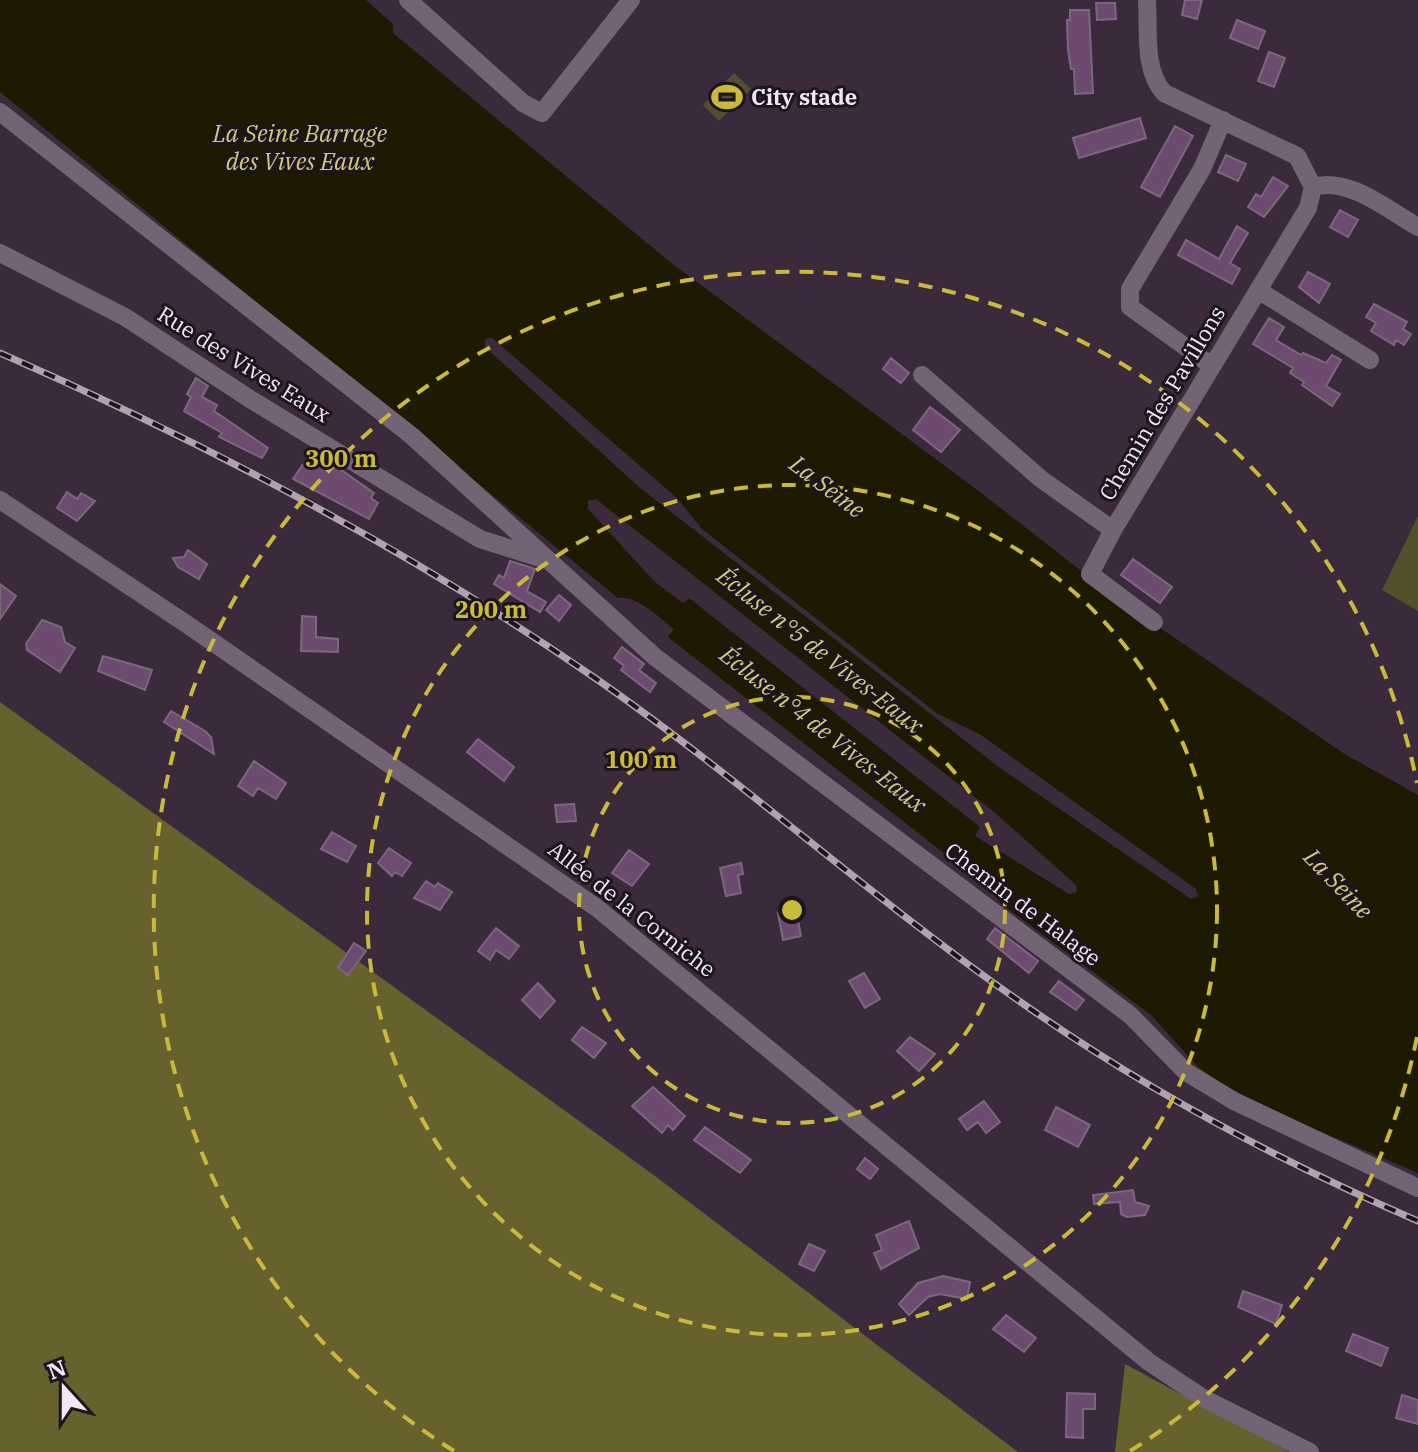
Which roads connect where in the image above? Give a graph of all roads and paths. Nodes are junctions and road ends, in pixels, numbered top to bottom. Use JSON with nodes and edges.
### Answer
{"nodes":[{"id":1,"x":408,"y":0,"type":"edge"},
{"id":2,"x":631,"y":0,"type":"edge"},
{"id":3,"x":1147,"y":0,"type":"edge"},
{"id":4,"x":0,"y":112,"type":"edge"},
{"id":5,"x":1223,"y":120,"type":"junction"},
{"id":6,"x":1313,"y":187,"type":"junction"},
{"id":7,"x":1418,"y":227,"type":"edge"},
{"id":8,"x":0,"y":253,"type":"edge"},
{"id":9,"x":1258,"y":290,"type":"junction"},
{"id":10,"x":1370,"y":360,"type":"dead end"},
{"id":11,"x":1212,"y":366,"type":"junction"},
{"id":12,"x":922,"y":375,"type":"dead end"},
{"id":13,"x":0,"y":500,"type":"edge"},
{"id":14,"x":1113,"y":530,"type":"junction"},
{"id":15,"x":546,"y":560,"type":"junction"},
{"id":16,"x":1154,"y":622,"type":"dead end"},
{"id":17,"x":1418,"y":1188,"type":"edge"},
{"id":18,"x":1310,"y":1452,"type":"edge"}],
"edges":[{"from":1,"to":2,"type":"street"},
{"from":3,"to":5,"type":"street"},
{"from":4,"to":15,"type":"street","name":"Chemin de Halage"},
{"from":5,"to":6,"type":"street"},
{"from":5,"to":11,"type":"street"},
{"from":6,"to":7,"type":"street"},
{"from":6,"to":9,"type":"street","name":"Chemin des Pavillons"},
{"from":8,"to":15,"type":"street","name":"Rue des Vives Eaux"},
{"from":9,"to":10,"type":"street"},
{"from":9,"to":11,"type":"street","name":"Chemin des Pavillons"},
{"from":11,"to":14,"type":"street","name":"Chemin des Pavillons"},
{"from":12,"to":14,"type":"street"},
{"from":13,"to":18,"type":"street","name":"Allée de la Corniche"},
{"from":14,"to":16,"type":"street","name":"Chemin des Pavillons"},
{"from":15,"to":17,"type":"street","name":"Chemin de Halage"}]}
